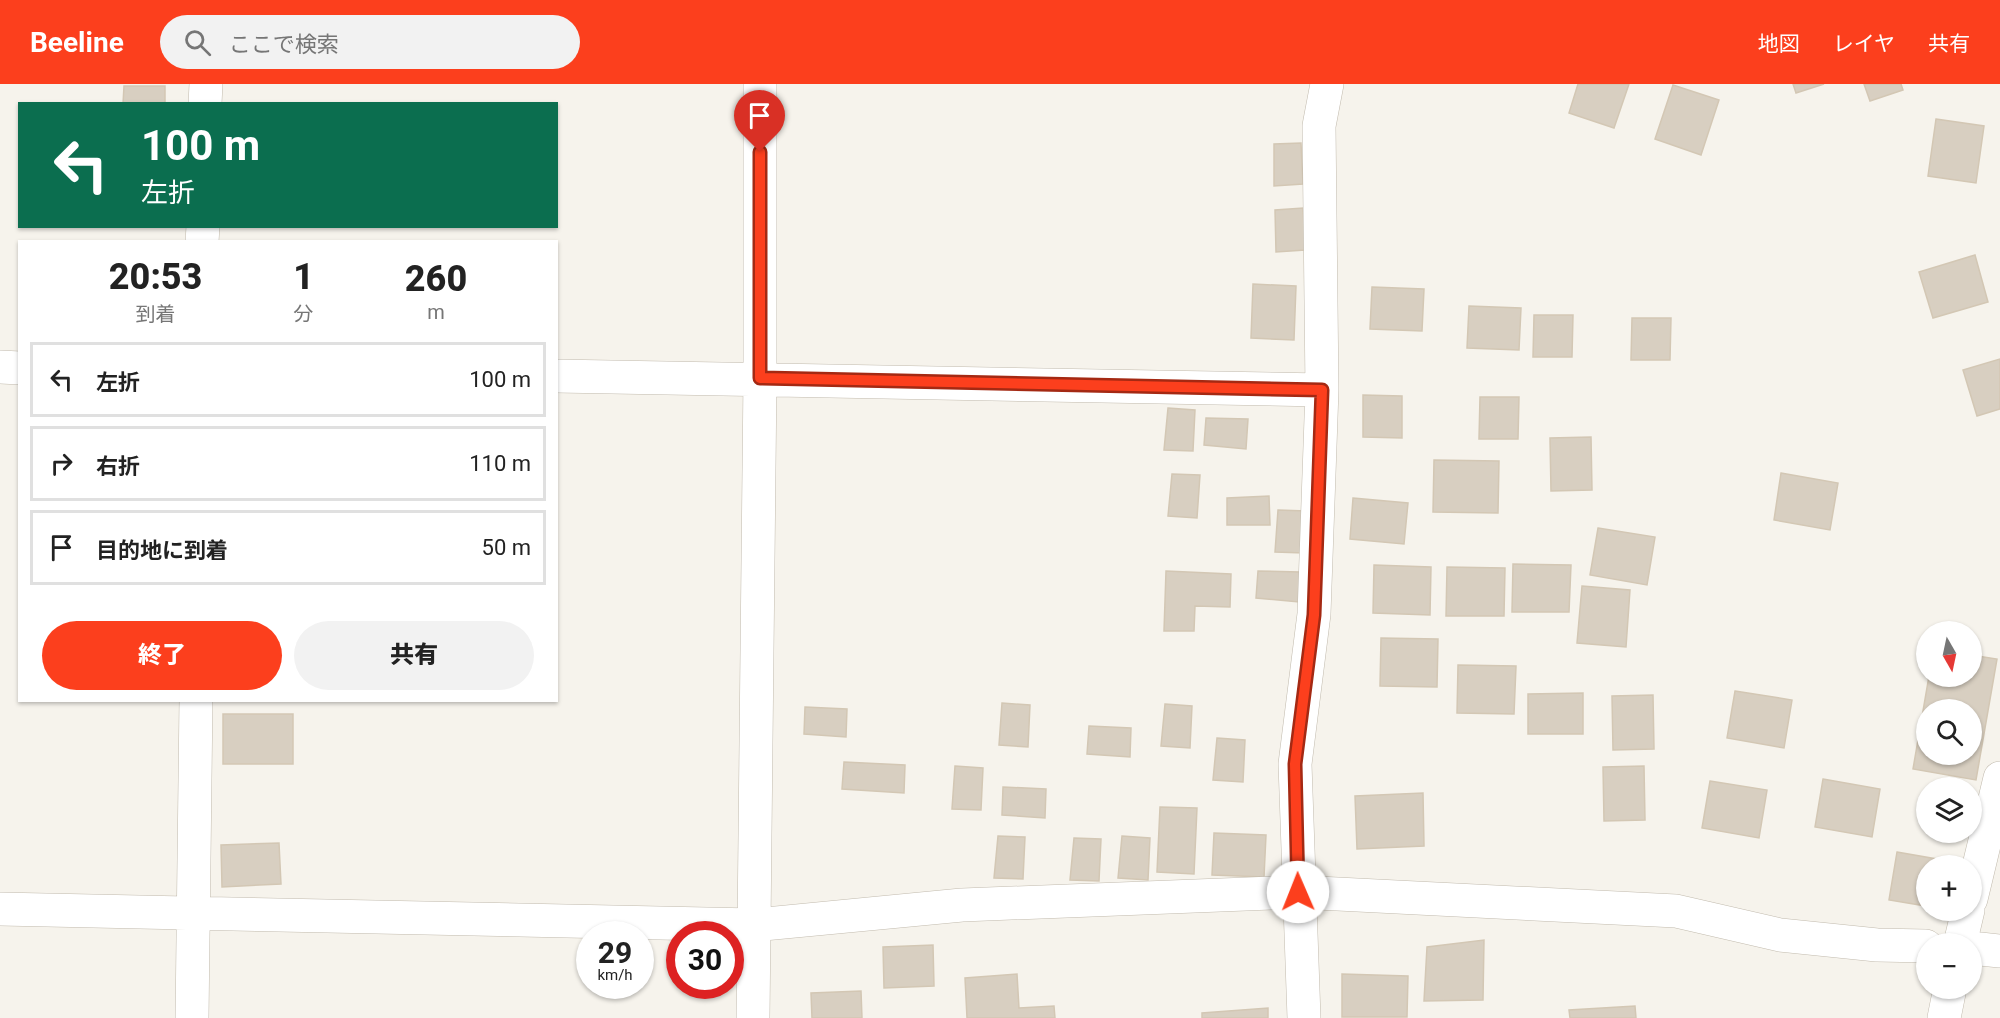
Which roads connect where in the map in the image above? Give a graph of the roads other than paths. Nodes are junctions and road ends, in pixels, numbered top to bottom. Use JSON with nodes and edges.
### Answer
{"nodes":[{"id":1,"x":206,"y":84,"type":"edge"},
{"id":2,"x":760,"y":84,"type":"edge"},
{"id":3,"x":1327,"y":84,"type":"edge"},
{"id":4,"x":205,"y":102,"type":"edge"},
{"id":5,"x":0,"y":368,"type":"edge"},
{"id":6,"x":18,"y":368,"type":"edge"},
{"id":7,"x":558,"y":376,"type":"edge"},
{"id":8,"x":760,"y":378,"type":"junction"},
{"id":9,"x":1322,"y":390,"type":"junction"},
{"id":10,"x":196,"y":702,"type":"edge"},
{"id":11,"x":2000,"y":778,"type":"edge"},
{"id":12,"x":1982,"y":855,"type":"edge"},
{"id":13,"x":1298,"y":892,"type":"junction"},
{"id":14,"x":0,"y":909,"type":"edge"},
{"id":15,"x":193,"y":913,"type":"junction"},
{"id":16,"x":754,"y":925,"type":"junction"},
{"id":17,"x":1916,"y":946,"type":"edge"},
{"id":18,"x":1982,"y":949,"type":"edge"},
{"id":19,"x":2000,"y":951,"type":"edge"},
{"id":20,"x":1948,"y":999,"type":"edge"},
{"id":21,"x":192,"y":1018,"type":"edge"},
{"id":22,"x":753,"y":1018,"type":"edge"},
{"id":23,"x":1304,"y":1018,"type":"edge"},
{"id":24,"x":1944,"y":1018,"type":"edge"}],
"edges":[{"from":1,"to":4,"type":"street"},
{"from":2,"to":8,"type":"street"},
{"from":3,"to":9,"type":"street"},
{"from":5,"to":6,"type":"street"},
{"from":7,"to":8,"type":"street"},
{"from":8,"to":9,"type":"street"},
{"from":8,"to":16,"type":"street"},
{"from":9,"to":13,"type":"street"},
{"from":10,"to":15,"type":"street"},
{"from":11,"to":12,"type":"street"},
{"from":13,"to":16,"type":"street"},
{"from":13,"to":17,"type":"street"},
{"from":13,"to":23,"type":"street"},
{"from":14,"to":15,"type":"street"},
{"from":15,"to":16,"type":"street"},
{"from":15,"to":21,"type":"street"},
{"from":16,"to":22,"type":"street"},
{"from":18,"to":19,"type":"street"},
{"from":20,"to":24,"type":"street"}]}
